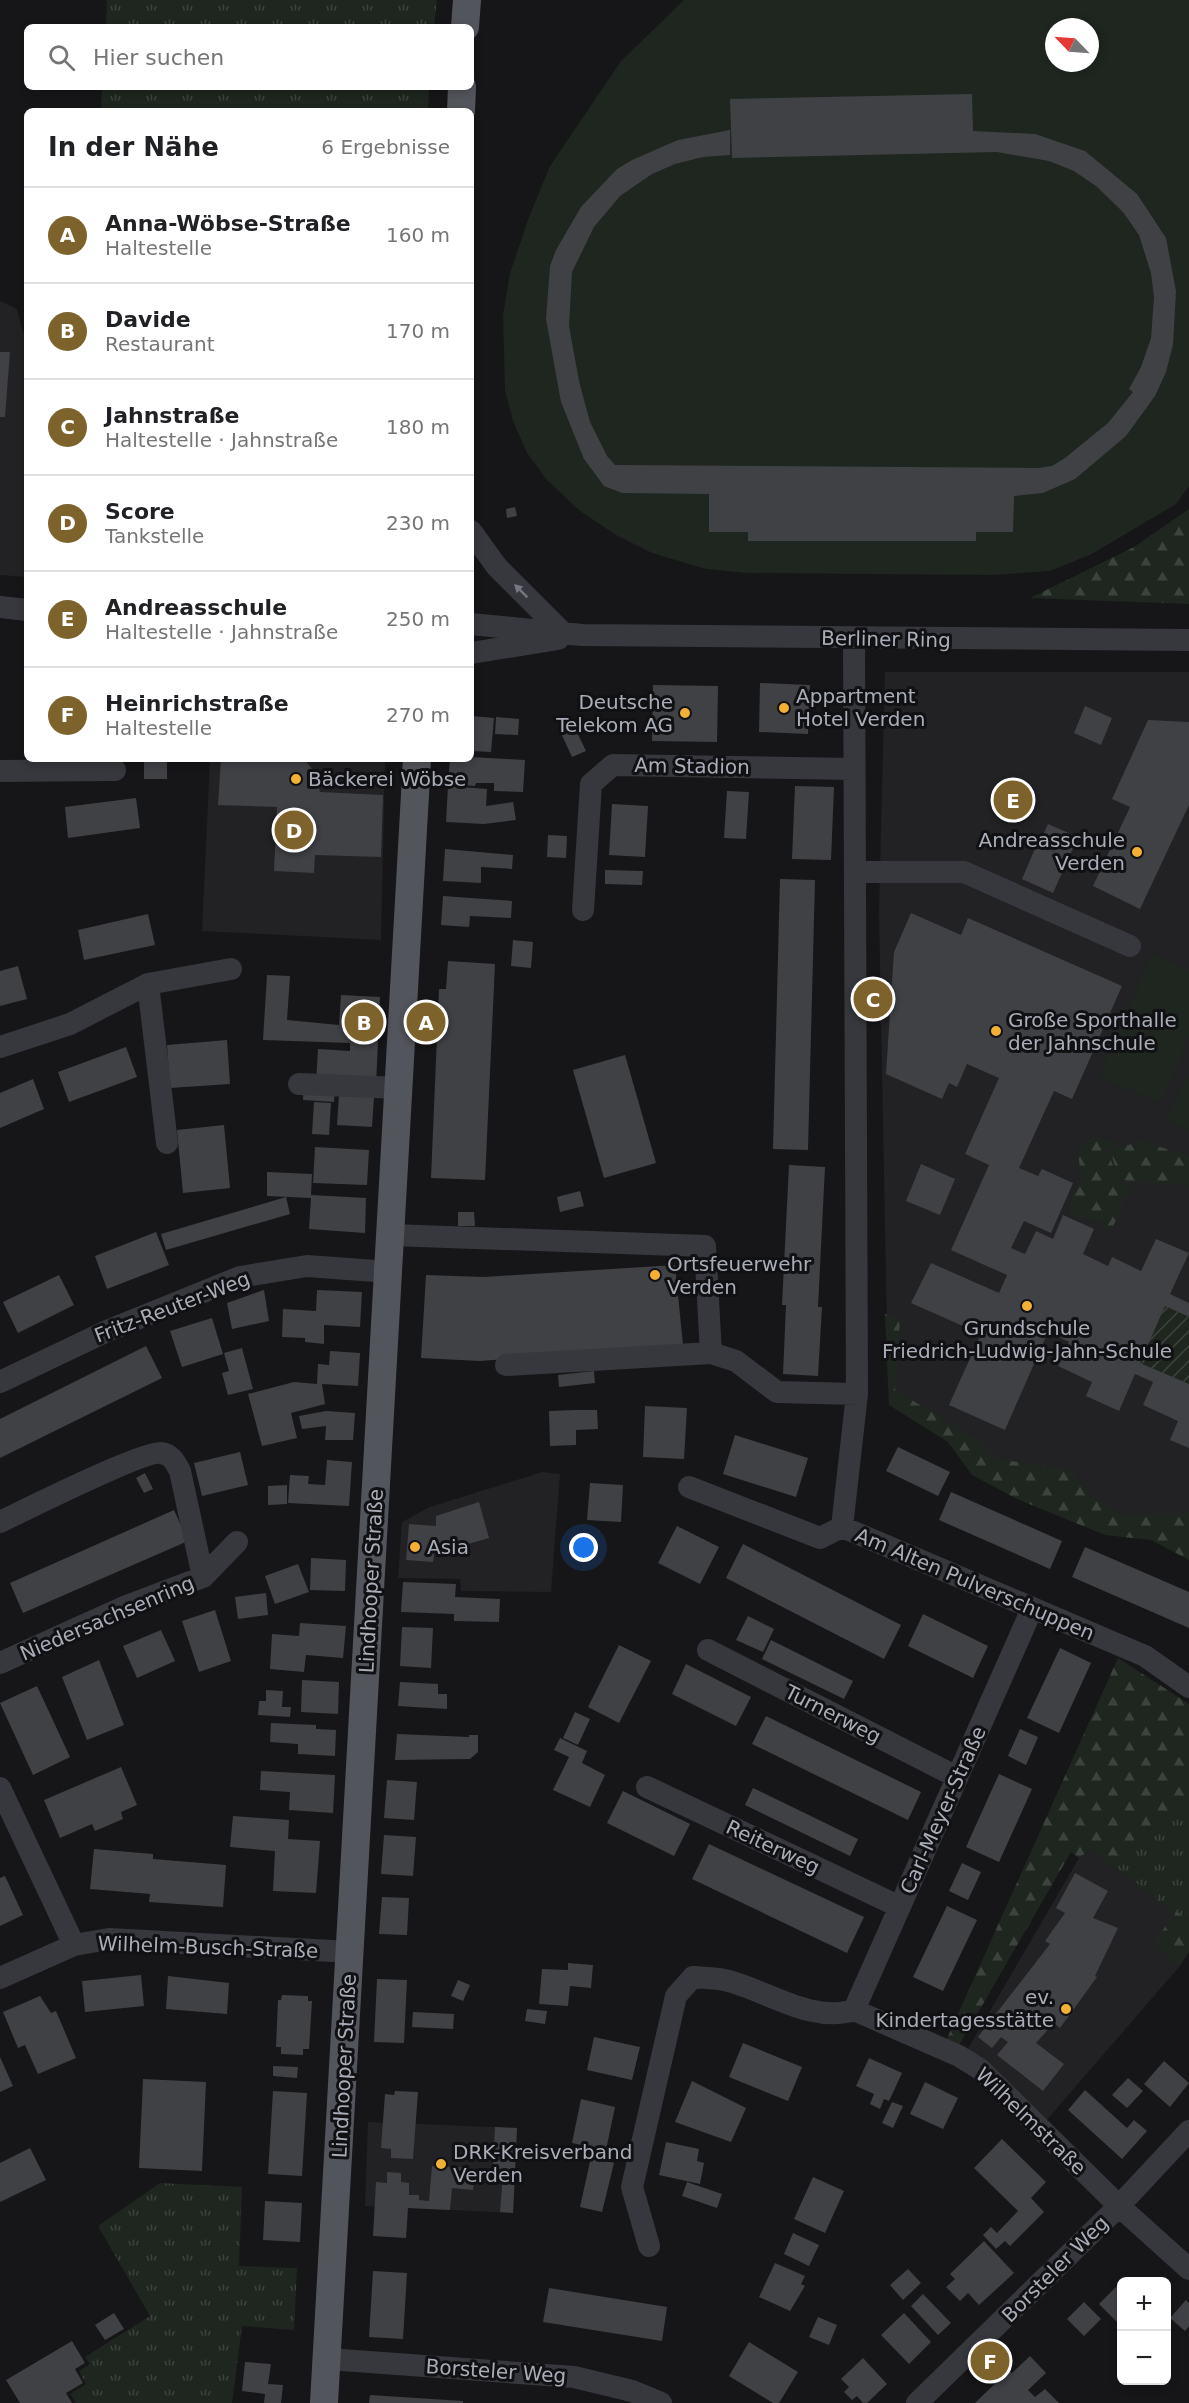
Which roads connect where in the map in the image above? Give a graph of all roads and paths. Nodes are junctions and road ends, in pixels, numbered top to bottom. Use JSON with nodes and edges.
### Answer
{"nodes":[{"id":1,"x":467,"y":0,"type":"edge"},
{"id":2,"x":465,"y":24,"type":"edge"},
{"id":3,"x":462,"y":90,"type":"edge"},
{"id":4,"x":461,"y":108,"type":"edge"},
{"id":5,"x":474,"y":535,"type":"edge"},
{"id":6,"x":0,"y":607,"type":"edge"},
{"id":7,"x":24,"y":610,"type":"edge"},
{"id":8,"x":474,"y":624,"type":"edge"},
{"id":9,"x":573,"y":634,"type":"junction"},
{"id":10,"x":854,"y":639,"type":"junction"},
{"id":11,"x":1189,"y":640,"type":"edge"},
{"id":12,"x":474,"y":652,"type":"edge"},
{"id":13,"x":417,"y":762,"type":"edge"},
{"id":14,"x":854,"y":769,"type":"junction"},
{"id":15,"x":115,"y":770,"type":"dead end"},
{"id":16,"x":0,"y":771,"type":"edge"},
{"id":17,"x":855,"y":872,"type":"junction"},
{"id":18,"x":583,"y":910,"type":"dead end"},
{"id":19,"x":1130,"y":946,"type":"dead end"},
{"id":20,"x":231,"y":969,"type":"dead end"},
{"id":21,"x":148,"y":984,"type":"junction"},
{"id":22,"x":0,"y":1047,"type":"edge"},
{"id":23,"x":299,"y":1084,"type":"dead end"},
{"id":24,"x":399,"y":1088,"type":"junction"},
{"id":25,"x":167,"y":1143,"type":"dead end"},
{"id":26,"x":391,"y":1235,"type":"junction"},
{"id":27,"x":389,"y":1272,"type":"junction"},
{"id":28,"x":711,"y":1353,"type":"junction"},
{"id":29,"x":506,"y":1365,"type":"dead end"},
{"id":30,"x":0,"y":1382,"type":"edge"},
{"id":31,"x":857,"y":1394,"type":"junction"},
{"id":32,"x":689,"y":1486,"type":"dead end"},
{"id":33,"x":0,"y":1522,"type":"edge"},
{"id":34,"x":842,"y":1527,"type":"junction"},
{"id":35,"x":237,"y":1542,"type":"dead end"},
{"id":36,"x":203,"y":1577,"type":"junction"},
{"id":37,"x":1032,"y":1609,"type":"junction"},
{"id":38,"x":708,"y":1650,"type":"dead end"},
{"id":39,"x":0,"y":1664,"type":"edge"},
{"id":40,"x":1189,"y":1687,"type":"edge"},
{"id":41,"x":957,"y":1777,"type":"junction"},
{"id":42,"x":647,"y":1787,"type":"dead end"},
{"id":43,"x":0,"y":1788,"type":"edge"},
{"id":44,"x":900,"y":1907,"type":"junction"},
{"id":45,"x":74,"y":1945,"type":"junction"},
{"id":46,"x":351,"y":1952,"type":"junction"},
{"id":47,"x":0,"y":1978,"type":"edge"},
{"id":48,"x":854,"y":2010,"type":"junction"},
{"id":49,"x":1189,"y":2131,"type":"edge"},
{"id":50,"x":1119,"y":2206,"type":"junction"},
{"id":51,"x":649,"y":2246,"type":"dead end"},
{"id":52,"x":1189,"y":2270,"type":"edge"},
{"id":53,"x":328,"y":2359,"type":"junction"},
{"id":54,"x":925,"y":2401,"type":"edge"},
{"id":55,"x":324,"y":2403,"type":"edge"},
{"id":56,"x":661,"y":2403,"type":"edge"}],
"edges":[{"from":1,"to":2,"type":"main road"},
{"from":3,"to":4,"type":"main road"},
{"from":9,"to":5,"type":"street","one_way":true},
{"from":6,"to":7,"type":"street"},
{"from":8,"to":9,"type":"street","name":"Berliner Ring"},
{"from":9,"to":10,"type":"street","name":"Berliner Ring"},
{"from":9,"to":12,"type":"street","name":"Berliner Ring"},
{"from":10,"to":11,"type":"street","name":"Berliner Ring"},
{"from":10,"to":14,"type":"street"},
{"from":13,"to":24,"type":"main road","name":"Lindhooper Straße"},
{"from":14,"to":17,"type":"street"},
{"from":14,"to":18,"type":"street","name":"Am Stadion"},
{"from":15,"to":16,"type":"street"},
{"from":17,"to":19,"type":"street"},
{"from":17,"to":31,"type":"street"},
{"from":20,"to":21,"type":"street"},
{"from":21,"to":22,"type":"street"},
{"from":21,"to":25,"type":"street"},
{"from":23,"to":24,"type":"street"},
{"from":24,"to":26,"type":"main road","name":"Lindhooper Straße"},
{"from":26,"to":27,"type":"main road","name":"Lindhooper Straße"},
{"from":26,"to":28,"type":"street"},
{"from":27,"to":30,"type":"street","name":"Fritz-Reuter-Weg"},
{"from":27,"to":46,"type":"main road","name":"Lindhooper Straße"},
{"from":28,"to":29,"type":"street"},
{"from":28,"to":31,"type":"street"},
{"from":31,"to":34,"type":"street"},
{"from":32,"to":34,"type":"street","name":"Am Alten Pulverschuppen"},
{"from":33,"to":36,"type":"street"},
{"from":34,"to":37,"type":"street","name":"Am Alten Pulverschuppen"},
{"from":35,"to":36,"type":"street","name":"Niedersachsenring"},
{"from":36,"to":39,"type":"street","name":"Niedersachsenring"},
{"from":37,"to":40,"type":"street","name":"Am Alten Pulverschuppen"},
{"from":37,"to":41,"type":"street","name":"Carl-Meyer-Straße"},
{"from":38,"to":41,"type":"street","name":"Turnerweg"},
{"from":41,"to":44,"type":"street","name":"Carl-Meyer-Straße"},
{"from":42,"to":44,"type":"street","name":"Reiterweg"},
{"from":43,"to":45,"type":"street"},
{"from":44,"to":48,"type":"street","name":"Carl-Meyer-Straße"},
{"from":45,"to":46,"type":"street","name":"Wilhelm-Busch-Straße"},
{"from":45,"to":47,"type":"street","name":"Wilhelm-Busch-Straße"},
{"from":46,"to":53,"type":"main road","name":"Lindhooper Straße"},
{"from":48,"to":50,"type":"street","name":"Wilhelmstraße"},
{"from":48,"to":51,"type":"street"},
{"from":49,"to":50,"type":"street","name":"Borsteler Weg"},
{"from":50,"to":52,"type":"street","name":"Wilhelmstraße"},
{"from":50,"to":54,"type":"street","name":"Borsteler Weg"},
{"from":53,"to":55,"type":"main road","name":"Lindhooper Straße"},
{"from":53,"to":56,"type":"street","name":"Borsteler Weg"}]}
